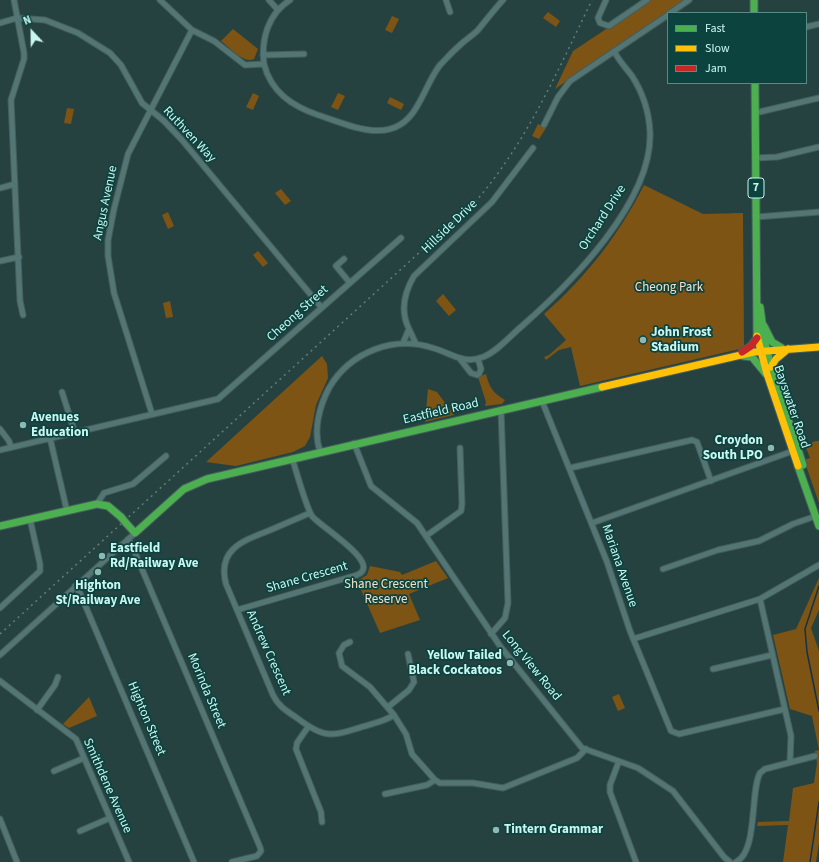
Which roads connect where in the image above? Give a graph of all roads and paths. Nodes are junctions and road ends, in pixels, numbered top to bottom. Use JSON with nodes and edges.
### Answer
{"nodes":[{"id":1,"x":14,"y":0,"type":"edge"},
{"id":2,"x":160,"y":0,"type":"edge"},
{"id":3,"x":269,"y":0,"type":"edge"},
{"id":4,"x":290,"y":0,"type":"edge"},
{"id":5,"x":446,"y":0,"type":"edge"},
{"id":6,"x":503,"y":0,"type":"edge"},
{"id":7,"x":606,"y":0,"type":"edge"},
{"id":8,"x":647,"y":0,"type":"edge"},
{"id":9,"x":689,"y":0,"type":"edge"},
{"id":10,"x":754,"y":0,"type":"edge"},
{"id":11,"x":278,"y":10,"type":"junction"},
{"id":12,"x":450,"y":12,"type":"dead end"},
{"id":13,"x":672,"y":12,"type":"edge"},
{"id":14,"x":754,"y":12,"type":"edge"},
{"id":15,"x":667,"y":15,"type":"edge"},
{"id":16,"x":17,"y":18,"type":"junction"},
{"id":17,"x":0,"y":23,"type":"edge"},
{"id":18,"x":819,"y":24,"type":"edge"},
{"id":19,"x":807,"y":27,"type":"edge"},
{"id":20,"x":192,"y":30,"type":"junction"},
{"id":21,"x":614,"y":51,"type":"junction"},
{"id":22,"x":304,"y":54,"type":"dead end"},
{"id":23,"x":263,"y":55,"type":"junction"},
{"id":24,"x":264,"y":64,"type":"junction"},
{"id":25,"x":755,"y":84,"type":"edge"},
{"id":26,"x":819,"y":98,"type":"edge"},
{"id":27,"x":151,"y":111,"type":"junction"},
{"id":28,"x":755,"y":113,"type":"junction"},
{"id":29,"x":544,"y":125,"type":"dead end"},
{"id":30,"x":819,"y":147,"type":"edge"},
{"id":31,"x":533,"y":148,"type":"dead end"},
{"id":32,"x":755,"y":158,"type":"junction"},
{"id":33,"x":15,"y":184,"type":"junction"},
{"id":34,"x":0,"y":188,"type":"edge"},
{"id":35,"x":819,"y":212,"type":"edge"},
{"id":36,"x":756,"y":217,"type":"junction"},
{"id":37,"x":401,"y":238,"type":"dead end"},
{"id":38,"x":19,"y":257,"type":"junction"},
{"id":39,"x":344,"y":259,"type":"dead end"},
{"id":40,"x":0,"y":261,"type":"edge"},
{"id":41,"x":350,"y":283,"type":"junction"},
{"id":42,"x":757,"y":292,"type":"junction"},
{"id":43,"x":321,"y":307,"type":"junction"},
{"id":44,"x":23,"y":315,"type":"dead end"},
{"id":45,"x":763,"y":324,"type":"junction"},
{"id":46,"x":409,"y":329,"type":"junction"},
{"id":47,"x":757,"y":338,"type":"junction"},
{"id":48,"x":403,"y":343,"type":"junction"},
{"id":49,"x":416,"y":344,"type":"junction"},
{"id":50,"x":819,"y":347,"type":"edge"},
{"id":51,"x":787,"y":349,"type":"junction"},
{"id":52,"x":763,"y":351,"type":"junction"},
{"id":53,"x":737,"y":355,"type":"junction"},
{"id":54,"x":460,"y":359,"type":"junction"},
{"id":55,"x":478,"y":359,"type":"junction"},
{"id":56,"x":771,"y":367,"type":"junction"},
{"id":57,"x":766,"y":374,"type":"junction"},
{"id":58,"x":62,"y":392,"type":"dead end"},
{"id":59,"x":542,"y":401,"type":"junction"},
{"id":60,"x":501,"y":410,"type":"junction"},
{"id":61,"x":152,"y":414,"type":"junction"},
{"id":62,"x":0,"y":429,"type":"edge"},
{"id":63,"x":75,"y":433,"type":"junction"},
{"id":64,"x":50,"y":438,"type":"junction"},
{"id":65,"x":354,"y":443,"type":"junction"},
{"id":66,"x":11,"y":447,"type":"junction"},
{"id":67,"x":460,"y":448,"type":"dead end"},
{"id":68,"x":795,"y":448,"type":"junction"},
{"id":69,"x":0,"y":450,"type":"edge"},
{"id":70,"x":320,"y":451,"type":"junction"},
{"id":71,"x":166,"y":456,"type":"dead end"},
{"id":72,"x":292,"y":458,"type":"junction"},
{"id":73,"x":570,"y":468,"type":"junction"},
{"id":74,"x":711,"y":481,"type":"junction"},
{"id":75,"x":97,"y":504,"type":"junction"},
{"id":76,"x":67,"y":511,"type":"junction"},
{"id":77,"x":310,"y":513,"type":"junction"},
{"id":78,"x":817,"y":513,"type":"edge"},
{"id":79,"x":30,"y":520,"type":"junction"},
{"id":80,"x":592,"y":523,"type":"junction"},
{"id":81,"x":0,"y":526,"type":"edge"},
{"id":82,"x":819,"y":526,"type":"edge"},
{"id":83,"x":135,"y":533,"type":"junction"},
{"id":84,"x":426,"y":536,"type":"junction"},
{"id":85,"x":128,"y":539,"type":"junction"},
{"id":86,"x":819,"y":565,"type":"edge"},
{"id":87,"x":663,"y":569,"type":"dead end"},
{"id":88,"x":74,"y":586,"type":"junction"},
{"id":89,"x":760,"y":599,"type":"junction"},
{"id":90,"x":0,"y":608,"type":"edge"},
{"id":91,"x":237,"y":610,"type":"junction"},
{"id":92,"x":492,"y":634,"type":"junction"},
{"id":93,"x":633,"y":639,"type":"junction"},
{"id":94,"x":350,"y":642,"type":"dead end"},
{"id":95,"x":408,"y":654,"type":"dead end"},
{"id":96,"x":0,"y":655,"type":"edge"},
{"id":97,"x":772,"y":655,"type":"junction"},
{"id":98,"x":713,"y":669,"type":"dead end"},
{"id":99,"x":58,"y":677,"type":"dead end"},
{"id":100,"x":0,"y":681,"type":"edge"},
{"id":101,"x":388,"y":707,"type":"junction"},
{"id":102,"x":785,"y":709,"type":"junction"},
{"id":103,"x":37,"y":710,"type":"junction"},
{"id":104,"x":394,"y":715,"type":"junction"},
{"id":105,"x":308,"y":727,"type":"junction"},
{"id":106,"x":586,"y":749,"type":"junction"},
{"id":107,"x":815,"y":756,"type":"dead end"},
{"id":108,"x":84,"y":758,"type":"junction"},
{"id":109,"x":619,"y":761,"type":"junction"},
{"id":110,"x":790,"y":762,"type":"junction"},
{"id":111,"x":54,"y":771,"type":"dead end"},
{"id":112,"x":435,"y":780,"type":"junction"},
{"id":113,"x":386,"y":794,"type":"dead end"},
{"id":114,"x":110,"y":818,"type":"junction"},
{"id":115,"x":0,"y":819,"type":"edge"},
{"id":116,"x":322,"y":822,"type":"dead end"},
{"id":117,"x":80,"y":831,"type":"dead end"},
{"id":118,"x":17,"y":862,"type":"edge"},
{"id":119,"x":129,"y":862,"type":"edge"},
{"id":120,"x":194,"y":862,"type":"edge"},
{"id":121,"x":232,"y":862,"type":"edge"},
{"id":122,"x":636,"y":862,"type":"edge"},
{"id":123,"x":730,"y":862,"type":"edge"},
{"id":124,"x":736,"y":862,"type":"edge"}],
"edges":[{"from":1,"to":16,"type":"street"},
{"from":2,"to":20,"type":"street"},
{"from":3,"to":11,"type":"street"},
{"from":4,"to":11,"type":"street"},
{"from":5,"to":12,"type":"street"},
{"from":6,"to":24,"type":"street"},
{"from":7,"to":8,"type":"street"},
{"from":9,"to":13,"type":"street"},
{"from":10,"to":14,"type":"main road"},
{"from":11,"to":23,"type":"street"},
{"from":15,"to":21,"type":"street"},
{"from":16,"to":17,"type":"street"},
{"from":16,"to":27,"type":"street","name":"Ruthven Way"},
{"from":16,"to":33,"type":"street"},
{"from":18,"to":19,"type":"street"},
{"from":20,"to":24,"type":"street"},
{"from":20,"to":27,"type":"street","name":"Angus Avenue"},
{"from":21,"to":29,"type":"street"},
{"from":21,"to":55,"type":"street","name":"Orchard Drive"},
{"from":22,"to":23,"type":"street"},
{"from":23,"to":24,"type":"street"},
{"from":25,"to":28,"type":"main road","name":"Bayswater Road","number":"7"},
{"from":26,"to":28,"type":"street"},
{"from":27,"to":43,"type":"street","name":"Ruthven Way"},
{"from":27,"to":61,"type":"street","name":"Angus Avenue"},
{"from":28,"to":32,"type":"main road","name":"Bayswater Road","number":"7"},
{"from":30,"to":32,"type":"street"},
{"from":31,"to":46,"type":"street","name":"Hillside Drive"},
{"from":32,"to":36,"type":"main road","name":"Bayswater Road","number":"7"},
{"from":33,"to":34,"type":"street"},
{"from":33,"to":38,"type":"street"},
{"from":35,"to":36,"type":"street"},
{"from":36,"to":42,"type":"main road","name":"Bayswater Road","number":"7"},
{"from":37,"to":41,"type":"street","name":"Cheong Street"},
{"from":38,"to":40,"type":"street"},
{"from":38,"to":44,"type":"street"},
{"from":39,"to":41,"type":"street"},
{"from":41,"to":43,"type":"street","name":"Cheong Street"},
{"from":42,"to":45,"type":"main road","name":"Bayswater Road","number":"7"},
{"from":42,"to":47,"type":"main road","name":"Bayswater Road","number":"7"},
{"from":43,"to":61,"type":"street","name":"Cheong Street"},
{"from":45,"to":51,"type":"main road"},
{"from":45,"to":52,"type":"main road","name":"Bayswater Road","number":"7"},
{"from":46,"to":48,"type":"street"},
{"from":46,"to":49,"type":"street","name":"Hillside Drive"},
{"from":47,"to":52,"type":"main road","name":"Bayswater Road","number":"7"},
{"from":47,"to":53,"type":"main road"},
{"from":48,"to":49,"type":"street"},
{"from":48,"to":70,"type":"street"},
{"from":49,"to":54,"type":"street"},
{"from":50,"to":51,"type":"main road","name":"Eastfield Road"},
{"from":51,"to":52,"type":"main road","name":"Eastfield Road"},
{"from":51,"to":56,"type":"main road"},
{"from":52,"to":53,"type":"main road","name":"Eastfield Road"},
{"from":52,"to":56,"type":"main road","name":"Bayswater Road","number":"7"},
{"from":52,"to":57,"type":"main road","name":"Bayswater Road","number":"7"},
{"from":53,"to":57,"type":"main road"},
{"from":53,"to":59,"type":"main road","name":"Eastfield Road"},
{"from":54,"to":55,"type":"street"},
{"from":54,"to":55,"type":"street"},
{"from":56,"to":68,"type":"main road","name":"Bayswater Road","number":"7"},
{"from":57,"to":68,"type":"main road","name":"Bayswater Road","number":"7"},
{"from":58,"to":63,"type":"street"},
{"from":59,"to":60,"type":"main road","name":"Eastfield Road"},
{"from":59,"to":73,"type":"street","name":"Mariana Avenue"},
{"from":60,"to":65,"type":"main road","name":"Eastfield Road"},
{"from":60,"to":92,"type":"street"},
{"from":61,"to":63,"type":"street","name":"Cheong Street"},
{"from":62,"to":66,"type":"street"},
{"from":63,"to":64,"type":"street","name":"Cheong Street"},
{"from":64,"to":66,"type":"street","name":"Cheong Street"},
{"from":64,"to":76,"type":"street"},
{"from":65,"to":70,"type":"main road","name":"Eastfield Road"},
{"from":65,"to":84,"type":"street","name":"Long View Road"},
{"from":66,"to":69,"type":"street","name":"Cheong Street"},
{"from":67,"to":84,"type":"street"},
{"from":68,"to":74,"type":"street"},
{"from":68,"to":78,"type":"main road","name":"Bayswater Road","number":"7"},
{"from":70,"to":72,"type":"main road","name":"Eastfield Road"},
{"from":71,"to":75,"type":"street"},
{"from":72,"to":77,"type":"street"},
{"from":72,"to":83,"type":"main road","name":"Eastfield Road"},
{"from":73,"to":74,"type":"street"},
{"from":73,"to":80,"type":"street","name":"Mariana Avenue"},
{"from":74,"to":80,"type":"street"},
{"from":75,"to":76,"type":"main road"},
{"from":75,"to":83,"type":"main road","bridge":true},
{"from":76,"to":79,"type":"main road"},
{"from":77,"to":91,"type":"street","name":"Andrew Crescent"},
{"from":77,"to":91,"type":"street","name":"Shane Crescent"},
{"from":78,"to":82,"type":"main road","name":"Bayswater Road","number":"7"},
{"from":78,"to":87,"type":"street"},
{"from":79,"to":81,"type":"main road"},
{"from":79,"to":90,"type":"street"},
{"from":80,"to":93,"type":"street","name":"Mariana Avenue"},
{"from":83,"to":85,"type":"street"},
{"from":84,"to":92,"type":"street","name":"Long View Road"},
{"from":85,"to":88,"type":"street"},
{"from":85,"to":121,"type":"street","name":"Morinda Street"},
{"from":86,"to":89,"type":"street"},
{"from":88,"to":96,"type":"street"},
{"from":88,"to":120,"type":"street","name":"Highton Street"},
{"from":89,"to":93,"type":"street"},
{"from":89,"to":97,"type":"street"},
{"from":91,"to":105,"type":"street","name":"Andrew Crescent"},
{"from":92,"to":106,"type":"street","name":"Long View Road"},
{"from":93,"to":102,"type":"street","name":"Mariana Avenue"},
{"from":94,"to":101,"type":"street"},
{"from":95,"to":101,"type":"street"},
{"from":97,"to":98,"type":"street"},
{"from":97,"to":102,"type":"street"},
{"from":99,"to":103,"type":"street"},
{"from":100,"to":103,"type":"street","name":"Smithdene Avenue"},
{"from":101,"to":104,"type":"street"},
{"from":102,"to":110,"type":"street"},
{"from":103,"to":108,"type":"street","name":"Smithdene Avenue"},
{"from":104,"to":105,"type":"street","name":"Andrew Crescent"},
{"from":104,"to":112,"type":"street"},
{"from":105,"to":116,"type":"street"},
{"from":106,"to":109,"type":"street","name":"Long View Road"},
{"from":106,"to":112,"type":"street"},
{"from":107,"to":110,"type":"street"},
{"from":108,"to":111,"type":"street"},
{"from":108,"to":114,"type":"street","name":"Smithdene Avenue"},
{"from":109,"to":122,"type":"street"},
{"from":109,"to":123,"type":"street","name":"Long View Road"},
{"from":110,"to":124,"type":"street"},
{"from":112,"to":113,"type":"street"},
{"from":114,"to":117,"type":"street"},
{"from":114,"to":119,"type":"street","name":"Smithdene Avenue"},
{"from":115,"to":118,"type":"street"}]}
